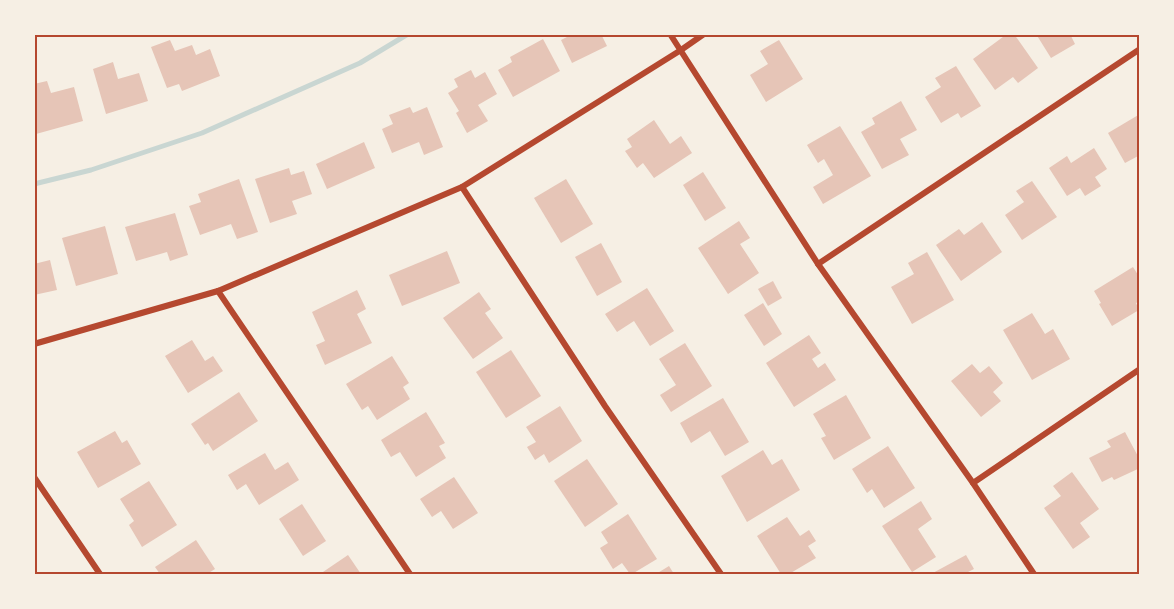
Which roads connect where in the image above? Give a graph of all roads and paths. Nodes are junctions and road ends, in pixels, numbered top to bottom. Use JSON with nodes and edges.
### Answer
{"nodes":[{"id":1,"x":670,"y":34,"type":"edge"},
{"id":2,"x":704,"y":34,"type":"edge"},
{"id":3,"x":1140,"y":49,"type":"edge"},
{"id":4,"x":681,"y":50,"type":"junction"},
{"id":5,"x":462,"y":187,"type":"junction"},
{"id":6,"x":818,"y":264,"type":"junction"},
{"id":7,"x":218,"y":291,"type":"junction"},
{"id":8,"x":34,"y":344,"type":"edge"},
{"id":9,"x":1140,"y":369,"type":"edge"},
{"id":10,"x":34,"y":477,"type":"edge"},
{"id":11,"x":973,"y":483,"type":"junction"},
{"id":12,"x":100,"y":574,"type":"edge"},
{"id":13,"x":410,"y":574,"type":"edge"},
{"id":14,"x":721,"y":574,"type":"edge"},
{"id":15,"x":1034,"y":574,"type":"edge"}],
"edges":[{"from":1,"to":4,"type":"street"},
{"from":2,"to":4,"type":"street"},
{"from":3,"to":6,"type":"street"},
{"from":4,"to":5,"type":"street"},
{"from":4,"to":6,"type":"street"},
{"from":5,"to":7,"type":"street"},
{"from":5,"to":14,"type":"street"},
{"from":6,"to":11,"type":"street"},
{"from":7,"to":8,"type":"street"},
{"from":7,"to":13,"type":"street"},
{"from":9,"to":11,"type":"street"},
{"from":10,"to":12,"type":"street"},
{"from":11,"to":15,"type":"street"}]}
